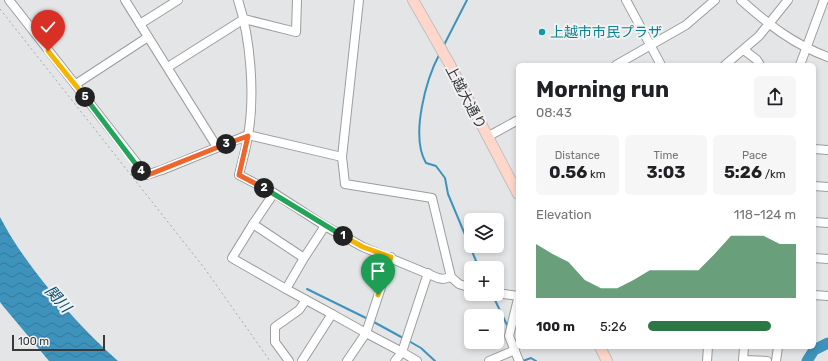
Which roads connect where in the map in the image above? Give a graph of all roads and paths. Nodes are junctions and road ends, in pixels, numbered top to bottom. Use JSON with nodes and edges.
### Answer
{"nodes":[{"id":1,"x":9,"y":0,"type":"edge"},
{"id":2,"x":125,"y":0,"type":"edge"},
{"id":3,"x":178,"y":0,"type":"edge"},
{"id":4,"x":238,"y":0,"type":"edge"},
{"id":5,"x":297,"y":0,"type":"edge"},
{"id":6,"x":359,"y":0,"type":"edge"},
{"id":7,"x":413,"y":0,"type":"edge"},
{"id":8,"x":626,"y":0,"type":"edge"},
{"id":9,"x":715,"y":0,"type":"edge"},
{"id":10,"x":741,"y":0,"type":"edge"},
{"id":11,"x":788,"y":0,"type":"edge"},
{"id":12,"x":824,"y":0,"type":"edge"},
{"id":13,"x":0,"y":9,"type":"edge"},
{"id":14,"x":244,"y":19,"type":"junction"},
{"id":15,"x":140,"y":24,"type":"junction"},
{"id":16,"x":769,"y":25,"type":"junction"},
{"id":17,"x":148,"y":37,"type":"junction"},
{"id":18,"x":650,"y":46,"type":"junction"},
{"id":19,"x":805,"y":49,"type":"junction"},
{"id":20,"x":744,"y":50,"type":"junction"},
{"id":21,"x":828,"y":57,"type":"edge"},
{"id":22,"x":620,"y":63,"type":"edge"},
{"id":23,"x":660,"y":63,"type":"edge"},
{"id":24,"x":728,"y":63,"type":"edge"},
{"id":25,"x":759,"y":63,"type":"edge"},
{"id":26,"x":801,"y":63,"type":"edge"},
{"id":27,"x":168,"y":67,"type":"junction"},
{"id":28,"x":76,"y":84,"type":"junction"},
{"id":29,"x":516,"y":121,"type":"edge"},
{"id":30,"x":248,"y":136,"type":"junction"},
{"id":31,"x":488,"y":137,"type":"junction"},
{"id":32,"x":217,"y":147,"type":"junction"},
{"id":33,"x":816,"y":148,"type":"edge"},
{"id":34,"x":828,"y":150,"type":"edge"},
{"id":35,"x":342,"y":157,"type":"junction"},
{"id":36,"x":816,"y":186,"type":"edge"},
{"id":37,"x":828,"y":187,"type":"edge"},
{"id":38,"x":516,"y":190,"type":"edge"},
{"id":39,"x":274,"y":193,"type":"junction"},
{"id":40,"x":816,"y":222,"type":"edge"},
{"id":41,"x":828,"y":223,"type":"edge"},
{"id":42,"x":253,"y":224,"type":"junction"},
{"id":43,"x":325,"y":226,"type":"junction"},
{"id":44,"x":391,"y":257,"type":"junction"},
{"id":45,"x":304,"y":258,"type":"junction"},
{"id":46,"x":816,"y":258,"type":"edge"},
{"id":47,"x":828,"y":259,"type":"edge"},
{"id":48,"x":428,"y":273,"type":"junction"},
{"id":49,"x":451,"y":277,"type":"junction"},
{"id":50,"x":464,"y":286,"type":"edge"},
{"id":51,"x":286,"y":289,"type":"junction"},
{"id":52,"x":504,"y":294,"type":"edge"},
{"id":53,"x":816,"y":295,"type":"edge"},
{"id":54,"x":828,"y":296,"type":"edge"},
{"id":55,"x":516,"y":297,"type":"edge"},
{"id":56,"x":306,"y":300,"type":"junction"},
{"id":57,"x":516,"y":307,"type":"edge"},
{"id":58,"x":332,"y":314,"type":"junction"},
{"id":59,"x":366,"y":334,"type":"junction"},
{"id":60,"x":601,"y":349,"type":"edge"},
{"id":61,"x":708,"y":349,"type":"edge"},
{"id":62,"x":744,"y":349,"type":"edge"},
{"id":63,"x":778,"y":349,"type":"edge"},
{"id":64,"x":515,"y":350,"type":"junction"},
{"id":65,"x":402,"y":352,"type":"junction"},
{"id":66,"x":743,"y":360,"type":"edge"},
{"id":67,"x":270,"y":361,"type":"edge"},
{"id":68,"x":289,"y":361,"type":"edge"},
{"id":69,"x":302,"y":361,"type":"edge"},
{"id":70,"x":347,"y":361,"type":"edge"},
{"id":71,"x":395,"y":361,"type":"edge"},
{"id":72,"x":417,"y":361,"type":"edge"},
{"id":73,"x":489,"y":361,"type":"edge"},
{"id":74,"x":519,"y":361,"type":"edge"},
{"id":75,"x":607,"y":361,"type":"edge"},
{"id":76,"x":707,"y":361,"type":"edge"},
{"id":77,"x":767,"y":361,"type":"edge"},
{"id":78,"x":776,"y":361,"type":"edge"}],
"edges":[{"from":1,"to":28,"type":"street"},
{"from":2,"to":15,"type":"street"},
{"from":3,"to":15,"type":"street"},
{"from":4,"to":14,"type":"street"},
{"from":5,"to":14,"type":"street"},
{"from":6,"to":35,"type":"street"},
{"from":7,"to":31,"type":"main road","name":"上越大通り"},
{"from":8,"to":18,"type":"street"},
{"from":9,"to":18,"type":"street"},
{"from":10,"to":16,"type":"street"},
{"from":11,"to":16,"type":"street"},
{"from":12,"to":19,"type":"street"},
{"from":13,"to":67,"type":"path"},
{"from":14,"to":27,"type":"street"},
{"from":14,"to":30,"type":"street"},
{"from":15,"to":17,"type":"street"},
{"from":16,"to":19,"type":"street"},
{"from":16,"to":20,"type":"street"},
{"from":17,"to":27,"type":"street"},
{"from":17,"to":28,"type":"street"},
{"from":18,"to":22,"type":"street"},
{"from":18,"to":23,"type":"street"},
{"from":19,"to":21,"type":"street"},
{"from":19,"to":26,"type":"street"},
{"from":20,"to":24,"type":"street"},
{"from":20,"to":25,"type":"street"},
{"from":27,"to":32,"type":"street"},
{"from":28,"to":32,"type":"street"},
{"from":29,"to":31,"type":"street"},
{"from":30,"to":32,"type":"street"},
{"from":30,"to":35,"type":"street"},
{"from":30,"to":39,"type":"street"},
{"from":31,"to":38,"type":"main road","name":"上越大通り"},
{"from":33,"to":34,"type":"street"},
{"from":35,"to":49,"type":"street"},
{"from":36,"to":37,"type":"street"},
{"from":39,"to":42,"type":"street"},
{"from":39,"to":43,"type":"street"},
{"from":40,"to":41,"type":"street"},
{"from":42,"to":45,"type":"street"},
{"from":42,"to":51,"type":"street"},
{"from":43,"to":44,"type":"street"},
{"from":43,"to":45,"type":"street"},
{"from":44,"to":48,"type":"street"},
{"from":44,"to":59,"type":"street"},
{"from":45,"to":51,"type":"street"},
{"from":46,"to":47,"type":"street"},
{"from":48,"to":49,"type":"street"},
{"from":48,"to":65,"type":"street"},
{"from":49,"to":50,"type":"street"},
{"from":51,"to":56,"type":"street"},
{"from":52,"to":55,"type":"street"},
{"from":53,"to":54,"type":"street"},
{"from":56,"to":58,"type":"street"},
{"from":56,"to":68,"type":"street"},
{"from":57,"to":64,"type":"street"},
{"from":58,"to":59,"type":"street"},
{"from":58,"to":69,"type":"street"},
{"from":59,"to":65,"type":"street"},
{"from":59,"to":70,"type":"street"},
{"from":60,"to":75,"type":"main road"},
{"from":61,"to":76,"type":"street"},
{"from":62,"to":66,"type":"street"},
{"from":63,"to":78,"type":"street"},
{"from":64,"to":73,"type":"street"},
{"from":64,"to":74,"type":"street"},
{"from":65,"to":71,"type":"street"},
{"from":65,"to":72,"type":"street"},
{"from":66,"to":77,"type":"street"}]}
